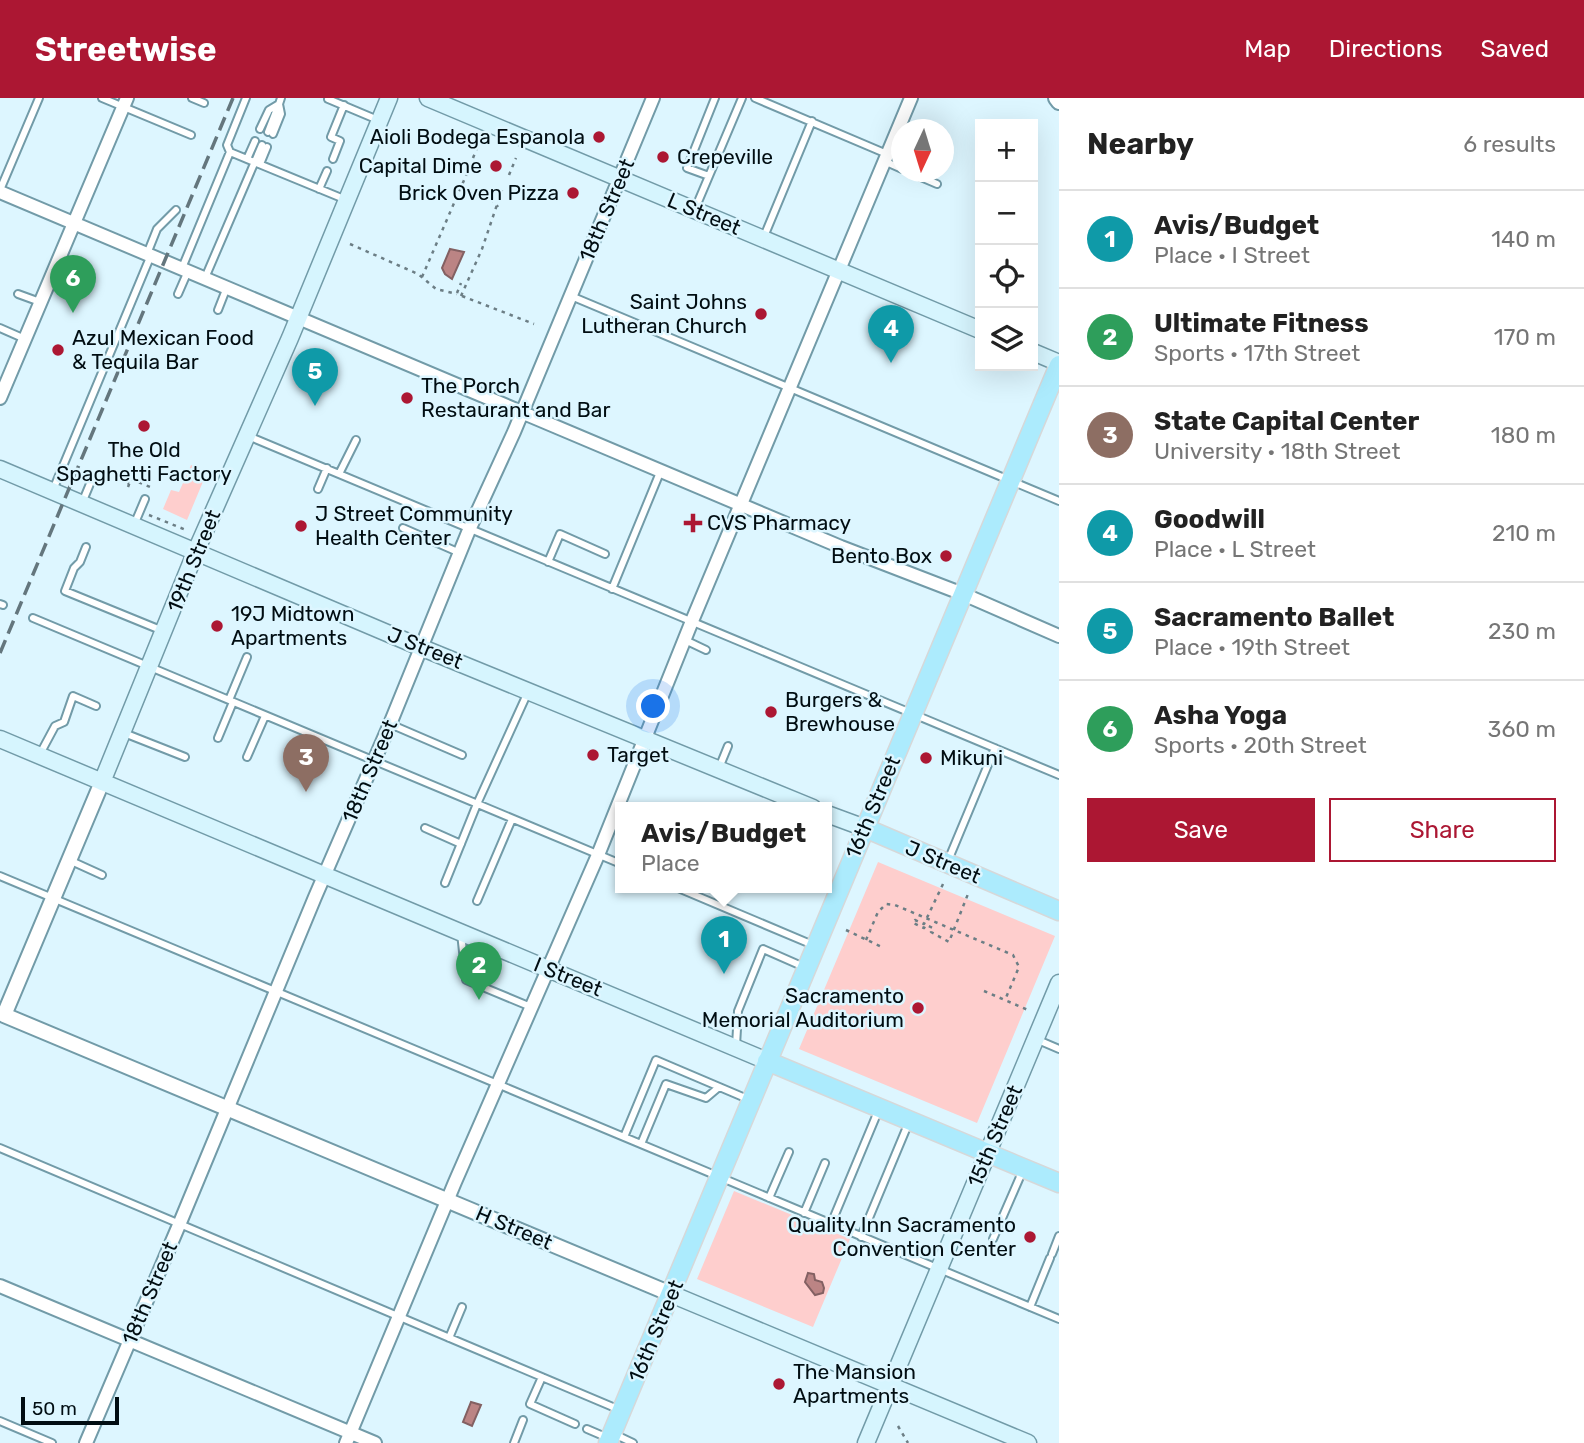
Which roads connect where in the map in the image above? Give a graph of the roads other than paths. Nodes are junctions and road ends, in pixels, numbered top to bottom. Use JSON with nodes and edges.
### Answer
{"nodes":[{"id":1,"x":39,"y":98,"type":"edge"},
{"id":2,"x":102,"y":98,"type":"edge"},
{"id":3,"x":192,"y":98,"type":"edge"},
{"id":4,"x":246,"y":98,"type":"edge"},
{"id":5,"x":389,"y":98,"type":"edge"},
{"id":6,"x":428,"y":98,"type":"edge"},
{"id":7,"x":653,"y":98,"type":"edge"},
{"id":8,"x":715,"y":98,"type":"edge"},
{"id":9,"x":742,"y":98,"type":"edge"},
{"id":10,"x":755,"y":98,"type":"edge"},
{"id":11,"x":911,"y":98,"type":"edge"},
{"id":12,"x":1056,"y":98,"type":"edge"},
{"id":13,"x":328,"y":99,"type":"edge"},
{"id":14,"x":280,"y":101,"type":"edge"},
{"id":15,"x":125,"y":102,"type":"edge"},
{"id":16,"x":1059,"y":102,"type":"edge"},
{"id":17,"x":204,"y":103,"type":"dead end"},
{"id":18,"x":344,"y":105,"type":"junction"},
{"id":19,"x":379,"y":120,"type":"junction"},
{"id":20,"x":812,"y":121,"type":"junction"},
{"id":21,"x":260,"y":128,"type":"dead end"},
{"id":22,"x":270,"y":133,"type":"dead end"},
{"id":23,"x":191,"y":135,"type":"dead end"},
{"id":24,"x":262,"y":144,"type":"dead end"},
{"id":25,"x":230,"y":152,"type":"junction"},
{"id":26,"x":886,"y":158,"type":"junction"},
{"id":27,"x":333,"y":159,"type":"dead end"},
{"id":28,"x":254,"y":161,"type":"junction"},
{"id":29,"x":891,"y":162,"type":"edge"},
{"id":30,"x":327,"y":171,"type":"dead end"},
{"id":31,"x":709,"y":176,"type":"junction"},
{"id":32,"x":620,"y":178,"type":"junction"},
{"id":33,"x":932,"y":182,"type":"edge"},
{"id":34,"x":937,"y":184,"type":"dead end"},
{"id":35,"x":319,"y":189,"type":"junction"},
{"id":36,"x":0,"y":191,"type":"edge"},
{"id":37,"x":346,"y":200,"type":"junction"},
{"id":38,"x":176,"y":210,"type":"dead end"},
{"id":39,"x":695,"y":210,"type":"junction"},
{"id":40,"x":74,"y":223,"type":"junction"},
{"id":41,"x":763,"y":239,"type":"junction"},
{"id":42,"x":149,"y":254,"type":"junction"},
{"id":43,"x":185,"y":270,"type":"junction"},
{"id":44,"x":838,"y":271,"type":"junction"},
{"id":45,"x":205,"y":278,"type":"junction"},
{"id":46,"x":227,"y":287,"type":"junction"},
{"id":47,"x":178,"y":293,"type":"dead end"},
{"id":48,"x":18,"y":294,"type":"dead end"},
{"id":49,"x":571,"y":296,"type":"junction"},
{"id":50,"x":40,"y":302,"type":"junction"},
{"id":51,"x":218,"y":310,"type":"dead end"},
{"id":52,"x":298,"y":318,"type":"junction"},
{"id":53,"x":0,"y":328,"type":"edge"},
{"id":54,"x":975,"y":328,"type":"edge"},
{"id":55,"x":25,"y":338,"type":"junction"},
{"id":56,"x":1038,"y":354,"type":"edge"},
{"id":57,"x":1059,"y":364,"type":"edge"},
{"id":58,"x":789,"y":388,"type":"junction"},
{"id":59,"x":0,"y":398,"type":"edge"},
{"id":60,"x":523,"y":411,"type":"junction"},
{"id":61,"x":247,"y":435,"type":"junction"},
{"id":62,"x":356,"y":440,"type":"dead end"},
{"id":63,"x":327,"y":468,"type":"junction"},
{"id":64,"x":0,"y":469,"type":"edge"},
{"id":65,"x":662,"y":470,"type":"junction"},
{"id":66,"x":339,"y":474,"type":"junction"},
{"id":67,"x":92,"y":479,"type":"dead end"},
{"id":68,"x":1011,"y":481,"type":"junction"},
{"id":69,"x":318,"y":489,"type":"dead end"},
{"id":70,"x":52,"y":491,"type":"junction"},
{"id":71,"x":145,"y":499,"type":"dead end"},
{"id":72,"x":1059,"y":501,"type":"edge"},
{"id":73,"x":82,"y":503,"type":"junction"},
{"id":74,"x":741,"y":505,"type":"junction"},
{"id":75,"x":134,"y":525,"type":"junction"},
{"id":76,"x":403,"y":528,"type":"dead end"},
{"id":77,"x":469,"y":530,"type":"junction"},
{"id":78,"x":86,"y":547,"type":"dead end"},
{"id":79,"x":196,"y":551,"type":"junction"},
{"id":80,"x":460,"y":553,"type":"junction"},
{"id":81,"x":605,"y":554,"type":"dead end"},
{"id":82,"x":548,"y":562,"type":"junction"},
{"id":83,"x":612,"y":589,"type":"junction"},
{"id":84,"x":963,"y":594,"type":"junction"},
{"id":85,"x":33,"y":618,"type":"dead end"},
{"id":86,"x":692,"y":621,"type":"junction"},
{"id":87,"x":165,"y":632,"type":"junction"},
{"id":88,"x":1059,"y":636,"type":"edge"},
{"id":89,"x":685,"y":639,"type":"junction"},
{"id":90,"x":420,"y":647,"type":"junction"},
{"id":91,"x":706,"y":650,"type":"dead end"},
{"id":92,"x":247,"y":657,"type":"dead end"},
{"id":93,"x":150,"y":667,"type":"junction"},
{"id":94,"x":528,"y":690,"type":"junction"},
{"id":95,"x":231,"y":701,"type":"junction"},
{"id":96,"x":96,"y":706,"type":"dead end"},
{"id":97,"x":912,"y":714,"type":"junction"},
{"id":98,"x":265,"y":716,"type":"junction"},
{"id":99,"x":390,"y":724,"type":"junction"},
{"id":100,"x":124,"y":733,"type":"junction"},
{"id":101,"x":218,"y":738,"type":"dead end"},
{"id":102,"x":0,"y":739,"type":"edge"},
{"id":103,"x":646,"y":739,"type":"junction"},
{"id":104,"x":728,"y":746,"type":"dead end"},
{"id":105,"x":995,"y":748,"type":"junction"},
{"id":106,"x":39,"y":755,"type":"junction"},
{"id":107,"x":462,"y":755,"type":"dead end"},
{"id":108,"x":186,"y":757,"type":"dead end"},
{"id":109,"x":247,"y":757,"type":"dead end"},
{"id":110,"x":373,"y":762,"type":"junction"},
{"id":111,"x":718,"y":769,"type":"junction"},
{"id":112,"x":1059,"y":775,"type":"edge"},
{"id":113,"x":103,"y":782,"type":"junction"},
{"id":114,"x":620,"y":802,"type":"edge"},
{"id":115,"x":798,"y":802,"type":"edge"},
{"id":116,"x":477,"y":804,"type":"junction"},
{"id":117,"x":615,"y":814,"type":"edge"},
{"id":118,"x":832,"y":816,"type":"edge"},
{"id":119,"x":512,"y":819,"type":"junction"},
{"id":120,"x":425,"y":828,"type":"dead end"},
{"id":121,"x":864,"y":828,"type":"junction"},
{"id":122,"x":461,"y":844,"type":"junction"},
{"id":123,"x":598,"y":855,"type":"junction"},
{"id":124,"x":69,"y":860,"type":"junction"},
{"id":125,"x":615,"y":862,"type":"edge"},
{"id":126,"x":947,"y":864,"type":"junction"},
{"id":127,"x":102,"y":875,"type":"dead end"},
{"id":128,"x":324,"y":875,"type":"junction"},
{"id":129,"x":0,"y":876,"type":"edge"},
{"id":130,"x":445,"y":883,"type":"dead end"},
{"id":131,"x":690,"y":893,"type":"edge"},
{"id":132,"x":54,"y":898,"type":"junction"},
{"id":133,"x":477,"y":901,"type":"dead end"},
{"id":134,"x":1059,"y":911,"type":"edge"},
{"id":135,"x":460,"y":932,"type":"junction"},
{"id":136,"x":815,"y":946,"type":"junction"},
{"id":137,"x":806,"y":967,"type":"junction"},
{"id":138,"x":548,"y":969,"type":"junction"},
{"id":139,"x":1059,"y":984,"type":"edge"},
{"id":140,"x":275,"y":992,"type":"junction"},
{"id":141,"x":531,"y":1007,"type":"junction"},
{"id":142,"x":1,"y":1018,"type":"edge"},
{"id":143,"x":1035,"y":1038,"type":"junction"},
{"id":144,"x":736,"y":1047,"type":"junction"},
{"id":145,"x":1059,"y":1048,"type":"edge"},
{"id":146,"x":767,"y":1060,"type":"junction"},
{"id":147,"x":498,"y":1083,"type":"junction"},
{"id":148,"x":719,"y":1087,"type":"junction"},
{"id":149,"x":751,"y":1100,"type":"junction"},
{"id":150,"x":880,"y":1108,"type":"junction"},
{"id":151,"x":226,"y":1109,"type":"junction"},
{"id":152,"x":909,"y":1120,"type":"junction"},
{"id":153,"x":624,"y":1137,"type":"junction"},
{"id":154,"x":641,"y":1144,"type":"junction"},
{"id":155,"x":0,"y":1148,"type":"edge"},
{"id":156,"x":789,"y":1152,"type":"dead end"},
{"id":157,"x":987,"y":1152,"type":"junction"},
{"id":158,"x":825,"y":1163,"type":"dead end"},
{"id":159,"x":1024,"y":1168,"type":"junction"},
{"id":160,"x":719,"y":1178,"type":"junction"},
{"id":161,"x":1059,"y":1182,"type":"edge"},
{"id":162,"x":769,"y":1198,"type":"junction"},
{"id":163,"x":448,"y":1200,"type":"junction"},
{"id":164,"x":804,"y":1213,"type":"junction"},
{"id":165,"x":831,"y":1224,"type":"junction"},
{"id":166,"x":179,"y":1225,"type":"junction"},
{"id":167,"x":1059,"y":1236,"type":"edge"},
{"id":168,"x":861,"y":1237,"type":"junction"},
{"id":169,"x":993,"y":1240,"type":"dead end"},
{"id":170,"x":939,"y":1269,"type":"junction"},
{"id":171,"x":0,"y":1286,"type":"edge"},
{"id":172,"x":671,"y":1294,"type":"junction"},
{"id":173,"x":462,"y":1307,"type":"dead end"},
{"id":174,"x":1030,"y":1307,"type":"junction"},
{"id":175,"x":398,"y":1317,"type":"junction"},
{"id":176,"x":1059,"y":1320,"type":"edge"},
{"id":177,"x":449,"y":1338,"type":"junction"},
{"id":178,"x":130,"y":1341,"type":"junction"},
{"id":179,"x":542,"y":1377,"type":"junction"},
{"id":180,"x":891,"y":1386,"type":"junction"},
{"id":181,"x":622,"y":1410,"type":"junction"},
{"id":182,"x":523,"y":1420,"type":"dead end"},
{"id":183,"x":0,"y":1421,"type":"edge"},
{"id":184,"x":575,"y":1424,"type":"dead end"},
{"id":185,"x":587,"y":1429,"type":"dead end"},
{"id":186,"x":348,"y":1438,"type":"edge"},
{"id":187,"x":610,"y":1438,"type":"edge"},
{"id":188,"x":52,"y":1443,"type":"edge"},
{"id":189,"x":86,"y":1443,"type":"edge"},
{"id":190,"x":375,"y":1443,"type":"edge"},
{"id":191,"x":513,"y":1443,"type":"edge"},
{"id":192,"x":633,"y":1443,"type":"edge"},
{"id":193,"x":866,"y":1443,"type":"edge"},
{"id":194,"x":1028,"y":1443,"type":"edge"}],
"edges":[{"from":1,"to":36,"type":"lane"},
{"from":2,"to":15,"type":"lane"},
{"from":3,"to":17,"type":"lane"},
{"from":4,"to":25,"type":"lane"},
{"from":5,"to":19,"type":"main road","name":"19th Street"},
{"from":6,"to":32,"type":"main road","name":"L Street"},
{"from":7,"to":32,"type":"street","name":"18th Street"},
{"from":8,"to":31,"type":"lane"},
{"from":9,"to":31,"type":"lane"},
{"from":10,"to":20,"type":"lane"},
{"from":11,"to":26,"type":"street"},
{"from":12,"to":16,"type":"street"},
{"from":13,"to":18,"type":"lane"},
{"from":14,"to":21,"type":"lane"},
{"from":14,"to":22,"type":"lane"},
{"from":15,"to":23,"type":"lane"},
{"from":15,"to":40,"type":"street"},
{"from":18,"to":19,"type":"lane"},
{"from":18,"to":27,"type":"lane"},
{"from":19,"to":37,"type":"main road","name":"19th Street"},
{"from":20,"to":26,"type":"lane"},
{"from":20,"to":41,"type":"lane"},
{"from":24,"to":28,"type":"lane"},
{"from":25,"to":28,"type":"lane"},
{"from":25,"to":43,"type":"lane"},
{"from":26,"to":29,"type":"lane"},
{"from":26,"to":44,"type":"street"},
{"from":28,"to":35,"type":"lane"},
{"from":28,"to":45,"type":"lane"},
{"from":30,"to":35,"type":"lane"},
{"from":31,"to":39,"type":"lane"},
{"from":32,"to":39,"type":"main road","name":"L Street"},
{"from":32,"to":49,"type":"street","name":"18th Street"},
{"from":33,"to":34,"type":"lane"},
{"from":35,"to":37,"type":"lane"},
{"from":36,"to":40,"type":"street"},
{"from":37,"to":52,"type":"main road","name":"19th Street"},
{"from":38,"to":42,"type":"lane"},
{"from":39,"to":41,"type":"main road","name":"L Street"},
{"from":40,"to":42,"type":"street"},
{"from":40,"to":50,"type":"street"},
{"from":41,"to":44,"type":"main road","name":"L Street"},
{"from":42,"to":43,"type":"street"},
{"from":42,"to":70,"type":"lane"},
{"from":43,"to":45,"type":"street"},
{"from":43,"to":47,"type":"lane"},
{"from":44,"to":54,"type":"main road","name":"L Street"},
{"from":44,"to":58,"type":"street"},
{"from":45,"to":46,"type":"street"},
{"from":46,"to":51,"type":"lane"},
{"from":46,"to":52,"type":"street"},
{"from":48,"to":50,"type":"lane"},
{"from":49,"to":58,"type":"lane"},
{"from":49,"to":60,"type":"street","name":"18th Street"},
{"from":50,"to":55,"type":"street"},
{"from":52,"to":60,"type":"street"},
{"from":52,"to":61,"type":"main road","name":"19th Street"},
{"from":53,"to":55,"type":"lane"},
{"from":55,"to":59,"type":"street"},
{"from":56,"to":57,"type":"main road"},
{"from":57,"to":68,"type":"main road","name":"16th Street"},
{"from":58,"to":68,"type":"lane"},
{"from":58,"to":74,"type":"street"},
{"from":60,"to":65,"type":"street"},
{"from":60,"to":77,"type":"street","name":"18th Street"},
{"from":61,"to":63,"type":"lane"},
{"from":61,"to":79,"type":"main road","name":"19th Street"},
{"from":62,"to":66,"type":"lane"},
{"from":63,"to":66,"type":"lane"},
{"from":63,"to":69,"type":"lane"},
{"from":64,"to":70,"type":"main road","name":"J Street"},
{"from":65,"to":74,"type":"street"},
{"from":65,"to":83,"type":"lane"},
{"from":66,"to":77,"type":"lane"},
{"from":67,"to":73,"type":"lane"},
{"from":68,"to":72,"type":"lane"},
{"from":68,"to":84,"type":"main road","name":"16th Street"},
{"from":70,"to":73,"type":"main road","name":"J Street"},
{"from":71,"to":75,"type":"lane"},
{"from":73,"to":75,"type":"main road","name":"J Street"},
{"from":74,"to":84,"type":"street"},
{"from":74,"to":86,"type":"street"},
{"from":75,"to":79,"type":"main road","name":"J Street"},
{"from":76,"to":80,"type":"lane"},
{"from":77,"to":80,"type":"street","name":"18th Street"},
{"from":77,"to":82,"type":"lane"},
{"from":78,"to":87,"type":"lane"},
{"from":79,"to":87,"type":"main road","name":"19th Street"},
{"from":79,"to":90,"type":"main road","name":"J Street"},
{"from":80,"to":90,"type":"street","name":"18th Street"},
{"from":81,"to":82,"type":"lane"},
{"from":82,"to":83,"type":"lane"},
{"from":83,"to":86,"type":"lane"},
{"from":84,"to":88,"type":"street"},
{"from":84,"to":97,"type":"main road","name":"16th Street"},
{"from":85,"to":93,"type":"lane"},
{"from":86,"to":89,"type":"street"},
{"from":86,"to":97,"type":"lane"},
{"from":87,"to":93,"type":"main road","name":"19th Street"},
{"from":89,"to":91,"type":"lane"},
{"from":89,"to":103,"type":"street"},
{"from":90,"to":94,"type":"main road","name":"J Street"},
{"from":90,"to":99,"type":"street","name":"18th Street"},
{"from":92,"to":95,"type":"lane"},
{"from":93,"to":95,"type":"lane"},
{"from":93,"to":100,"type":"main road","name":"19th Street"},
{"from":94,"to":103,"type":"main road","name":"J Street"},
{"from":94,"to":116,"type":"lane"},
{"from":95,"to":98,"type":"lane"},
{"from":95,"to":101,"type":"lane"},
{"from":96,"to":106,"type":"lane"},
{"from":97,"to":105,"type":"lane"},
{"from":97,"to":121,"type":"main road","name":"16th Street"},
{"from":98,"to":109,"type":"lane"},
{"from":98,"to":110,"type":"lane"},
{"from":99,"to":107,"type":"lane"},
{"from":99,"to":110,"type":"street","name":"18th Street"},
{"from":100,"to":108,"type":"lane"},
{"from":100,"to":113,"type":"main road","name":"19th Street"},
{"from":102,"to":106,"type":"main road","name":"I Street"},
{"from":103,"to":111,"type":"main road","name":"J Street"},
{"from":103,"to":114,"type":"street"},
{"from":104,"to":111,"type":"lane"},
{"from":105,"to":112,"type":"lane"},
{"from":105,"to":126,"type":"lane"},
{"from":106,"to":113,"type":"main road","name":"I Street"},
{"from":110,"to":116,"type":"lane"},
{"from":110,"to":128,"type":"street","name":"18th Street"},
{"from":111,"to":115,"type":"main road","name":"J Street"},
{"from":113,"to":124,"type":"street","name":"19th Street"},
{"from":113,"to":128,"type":"main road","name":"I Street"},
{"from":116,"to":119,"type":"lane"},
{"from":116,"to":122,"type":"lane"},
{"from":117,"to":123,"type":"street"},
{"from":118,"to":121,"type":"main road","name":"J Street"},
{"from":119,"to":123,"type":"lane"},
{"from":119,"to":133,"type":"lane"},
{"from":120,"to":122,"type":"lane"},
{"from":121,"to":126,"type":"main road","name":"J Street"},
{"from":121,"to":136,"type":"main road","name":"16th Street"},
{"from":122,"to":130,"type":"lane"},
{"from":123,"to":125,"type":"lane"},
{"from":123,"to":138,"type":"street"},
{"from":124,"to":127,"type":"lane"},
{"from":124,"to":132,"type":"street","name":"19th Street"},
{"from":126,"to":134,"type":"main road","name":"J Street"},
{"from":128,"to":135,"type":"main road","name":"I Street"},
{"from":128,"to":140,"type":"street","name":"18th Street"},
{"from":129,"to":132,"type":"lane"},
{"from":131,"to":136,"type":"lane"},
{"from":132,"to":140,"type":"lane"},
{"from":132,"to":142,"type":"street","name":"19th Street"},
{"from":135,"to":138,"type":"main road","name":"I Street"},
{"from":135,"to":141,"type":"lane"},
{"from":136,"to":137,"type":"main road","name":"16th Street"},
{"from":137,"to":144,"type":"lane"},
{"from":137,"to":146,"type":"main road","name":"16th Street"},
{"from":138,"to":141,"type":"street"},
{"from":138,"to":144,"type":"main road","name":"I Street"},
{"from":139,"to":143,"type":"main road","name":"15th Street"},
{"from":140,"to":147,"type":"lane"},
{"from":140,"to":151,"type":"street","name":"18th Street"},
{"from":141,"to":147,"type":"street"},
{"from":142,"to":151,"type":"street","name":"H Street"},
{"from":143,"to":145,"type":"lane"},
{"from":143,"to":157,"type":"main road","name":"15th Street"},
{"from":144,"to":146,"type":"main road","name":"I Street"},
{"from":146,"to":149,"type":"main road","name":"16th Street"},
{"from":146,"to":150,"type":"main road","name":"I Street"},
{"from":147,"to":153,"type":"lane"},
{"from":147,"to":163,"type":"street"},
{"from":148,"to":149,"type":"lane"},
{"from":148,"to":153,"type":"lane"},
{"from":148,"to":154,"type":"lane"},
{"from":149,"to":160,"type":"main road","name":"16th Street"},
{"from":150,"to":152,"type":"main road","name":"I Street"},
{"from":150,"to":165,"type":"lane"},
{"from":151,"to":163,"type":"street","name":"H Street"},
{"from":151,"to":166,"type":"street","name":"18th Street"},
{"from":152,"to":157,"type":"main road","name":"I Street"},
{"from":152,"to":168,"type":"lane"},
{"from":153,"to":154,"type":"lane"},
{"from":154,"to":160,"type":"lane"},
{"from":155,"to":166,"type":"lane"},
{"from":156,"to":162,"type":"lane"},
{"from":157,"to":159,"type":"main road","name":"I Street"},
{"from":157,"to":170,"type":"main road","name":"15th Street"},
{"from":158,"to":164,"type":"lane"},
{"from":159,"to":161,"type":"main road","name":"I Street"},
{"from":159,"to":169,"type":"lane"},
{"from":160,"to":162,"type":"lane"},
{"from":160,"to":172,"type":"main road","name":"16th Street"},
{"from":162,"to":164,"type":"lane"},
{"from":163,"to":172,"type":"street","name":"H Street"},
{"from":163,"to":175,"type":"street"},
{"from":164,"to":165,"type":"lane"},
{"from":165,"to":168,"type":"lane"},
{"from":166,"to":175,"type":"lane"},
{"from":166,"to":178,"type":"street","name":"18th Street"},
{"from":167,"to":174,"type":"lane"},
{"from":168,"to":170,"type":"lane"},
{"from":170,"to":174,"type":"lane"},
{"from":170,"to":180,"type":"main road","name":"15th Street"},
{"from":171,"to":178,"type":"street"},
{"from":172,"to":180,"type":"main road","name":"H Street"},
{"from":172,"to":181,"type":"main road","name":"16th Street"},
{"from":173,"to":177,"type":"lane"},
{"from":174,"to":176,"type":"lane"},
{"from":175,"to":177,"type":"lane"},
{"from":175,"to":186,"type":"street"},
{"from":177,"to":179,"type":"lane"},
{"from":178,"to":186,"type":"street"},
{"from":178,"to":189,"type":"street","name":"18th Street"},
{"from":179,"to":181,"type":"lane"},
{"from":179,"to":184,"type":"lane"},
{"from":180,"to":193,"type":"main road","name":"15th Street"},
{"from":180,"to":194,"type":"main road","name":"H Street"},
{"from":181,"to":187,"type":"main road","name":"16th Street"},
{"from":182,"to":191,"type":"lane"},
{"from":183,"to":188,"type":"lane"},
{"from":185,"to":187,"type":"lane"},
{"from":186,"to":190,"type":"street"},
{"from":187,"to":192,"type":"lane"}]}
